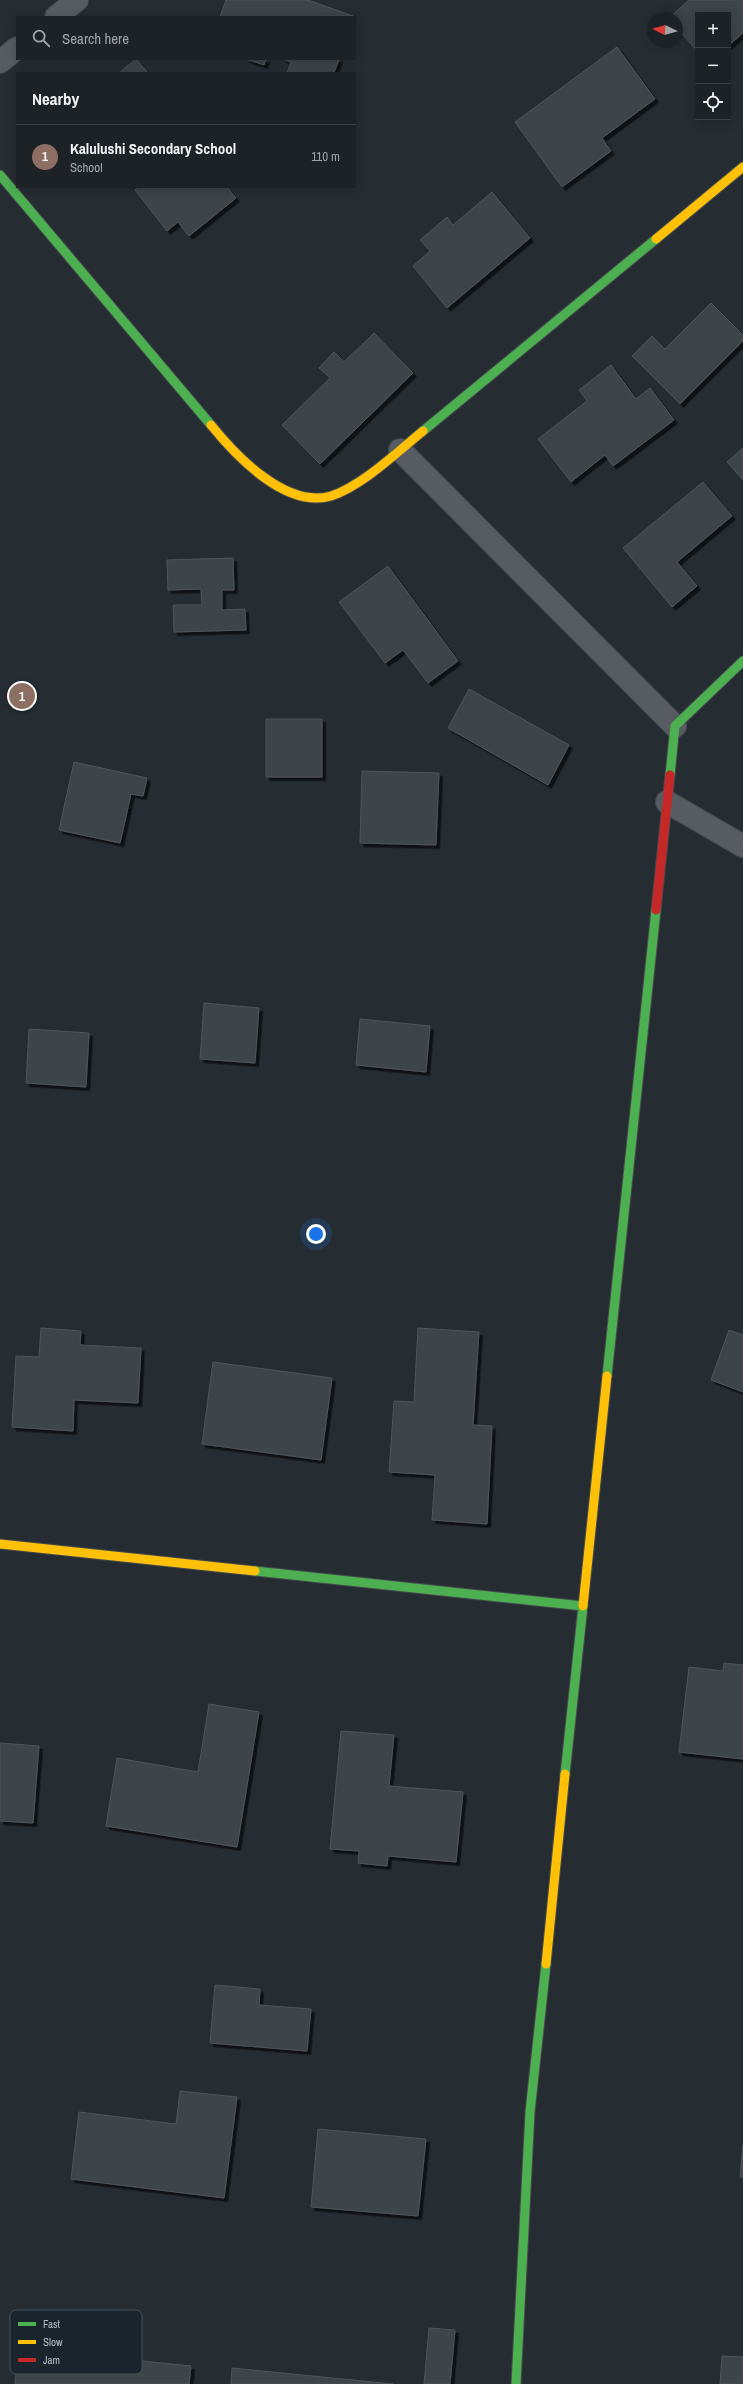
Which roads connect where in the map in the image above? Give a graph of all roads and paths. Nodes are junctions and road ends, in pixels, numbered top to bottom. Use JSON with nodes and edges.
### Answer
{"nodes":[{"id":1,"x":77,"y":0,"type":"edge"},
{"id":2,"x":57,"y":16,"type":"edge"},
{"id":3,"x":16,"y":49,"type":"edge"},
{"id":4,"x":0,"y":62,"type":"edge"},
{"id":5,"x":743,"y":167,"type":"edge"},
{"id":6,"x":0,"y":175,"type":"edge"},
{"id":7,"x":400,"y":450,"type":"junction"},
{"id":8,"x":743,"y":662,"type":"edge"},
{"id":9,"x":675,"y":726,"type":"junction"},
{"id":10,"x":667,"y":802,"type":"junction"},
{"id":11,"x":743,"y":846,"type":"edge"},
{"id":12,"x":0,"y":1544,"type":"edge"},
{"id":13,"x":583,"y":1606,"type":"junction"},
{"id":14,"x":516,"y":2384,"type":"edge"}],
"edges":[{"from":1,"to":2,"type":"street"},
{"from":3,"to":4,"type":"street"},
{"from":5,"to":7,"type":"street"},
{"from":6,"to":7,"type":"street"},
{"from":7,"to":9,"type":"street"},
{"from":8,"to":9,"type":"street"},
{"from":9,"to":10,"type":"street"},
{"from":10,"to":11,"type":"street"},
{"from":10,"to":13,"type":"street"},
{"from":12,"to":13,"type":"street"},
{"from":13,"to":14,"type":"street"}]}
